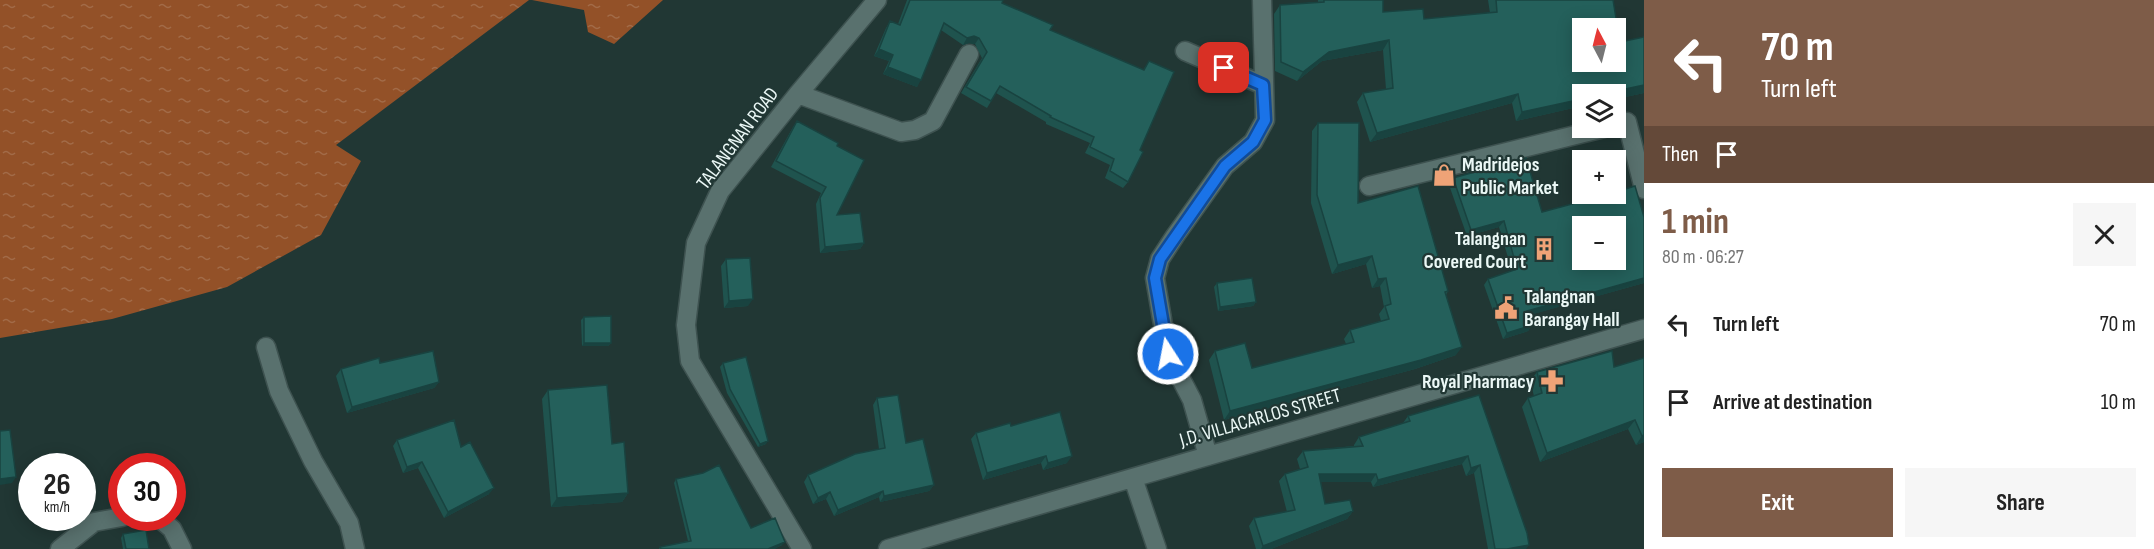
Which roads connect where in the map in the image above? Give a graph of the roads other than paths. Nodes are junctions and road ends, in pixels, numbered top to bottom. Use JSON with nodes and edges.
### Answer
{"nodes":[{"id":1,"x":877,"y":0,"type":"edge"},
{"id":2,"x":1262,"y":0,"type":"edge"},
{"id":3,"x":1185,"y":51,"type":"dead end"},
{"id":4,"x":969,"y":54,"type":"dead end"},
{"id":5,"x":1263,"y":85,"type":"junction"},
{"id":6,"x":798,"y":94,"type":"junction"},
{"id":7,"x":1629,"y":122,"type":"edge"},
{"id":8,"x":1572,"y":136,"type":"edge"},
{"id":9,"x":1369,"y":186,"type":"dead end"},
{"id":10,"x":1644,"y":189,"type":"edge"},
{"id":11,"x":1644,"y":329,"type":"edge"},
{"id":12,"x":266,"y":347,"type":"dead end"},
{"id":13,"x":1208,"y":456,"type":"junction"},
{"id":14,"x":1133,"y":478,"type":"junction"},
{"id":15,"x":108,"y":520,"type":"edge"},
{"id":16,"x":173,"y":531,"type":"edge"},
{"id":17,"x":60,"y":549,"type":"edge"},
{"id":18,"x":182,"y":549,"type":"edge"},
{"id":19,"x":355,"y":549,"type":"edge"},
{"id":20,"x":802,"y":549,"type":"edge"},
{"id":21,"x":888,"y":549,"type":"edge"},
{"id":22,"x":1157,"y":549,"type":"edge"}],
"edges":[{"from":1,"to":6,"type":"street","name":"TALANGNAN ROAD"},
{"from":2,"to":5,"type":"street"},
{"from":3,"to":5,"type":"street"},
{"from":4,"to":6,"type":"street"},
{"from":5,"to":13,"type":"street"},
{"from":6,"to":20,"type":"street","name":"TALANGNAN ROAD"},
{"from":7,"to":10,"type":"street"},
{"from":8,"to":9,"type":"street"},
{"from":11,"to":13,"type":"street","name":"J.D. VILLACARLOS STREET"},
{"from":12,"to":19,"type":"street"},
{"from":13,"to":14,"type":"street","name":"J.D. VILLACARLOS STREET"},
{"from":14,"to":21,"type":"street","name":"J.D. VILLACARLOS STREET"},
{"from":14,"to":22,"type":"street"},
{"from":15,"to":17,"type":"street"},
{"from":16,"to":18,"type":"street"}]}
